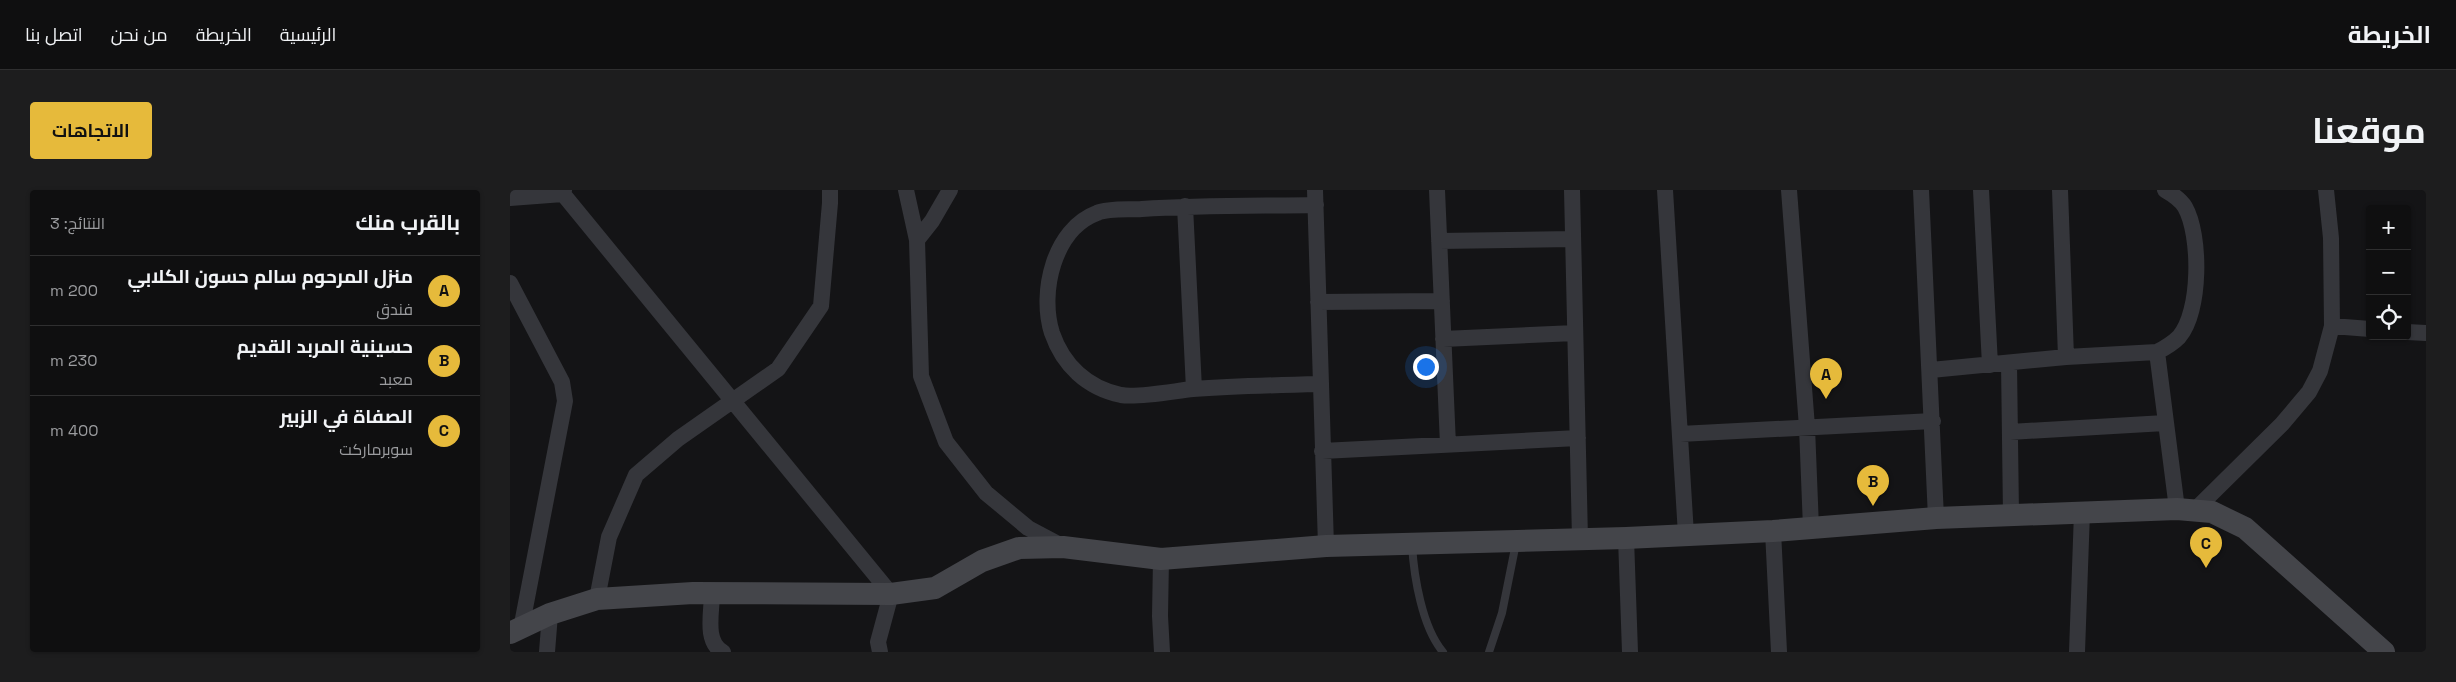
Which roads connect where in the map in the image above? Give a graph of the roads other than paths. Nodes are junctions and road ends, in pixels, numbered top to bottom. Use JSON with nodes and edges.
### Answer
{"nodes":[{"id":1,"x":830,"y":190,"type":"edge"},
{"id":2,"x":906,"y":190,"type":"edge"},
{"id":3,"x":950,"y":190,"type":"edge"},
{"id":4,"x":1437,"y":190,"type":"edge"},
{"id":5,"x":1572,"y":190,"type":"edge"},
{"id":6,"x":1665,"y":190,"type":"edge"},
{"id":7,"x":1790,"y":190,"type":"edge"},
{"id":8,"x":1921,"y":190,"type":"edge"},
{"id":9,"x":1980,"y":190,"type":"edge"},
{"id":10,"x":2060,"y":190,"type":"edge"},
{"id":11,"x":2165,"y":190,"type":"edge"},
{"id":12,"x":2326,"y":190,"type":"edge"},
{"id":13,"x":563,"y":192,"type":"edge"},
{"id":14,"x":510,"y":198,"type":"edge"},
{"id":15,"x":1315,"y":198,"type":"edge"},
{"id":16,"x":1185,"y":206,"type":"junction"},
{"id":17,"x":1573,"y":239,"type":"junction"},
{"id":18,"x":916,"y":240,"type":"junction"},
{"id":19,"x":1439,"y":242,"type":"junction"},
{"id":20,"x":510,"y":283,"type":"edge"},
{"id":21,"x":1442,"y":301,"type":"junction"},
{"id":22,"x":1318,"y":302,"type":"junction"},
{"id":23,"x":2332,"y":326,"type":"junction"},
{"id":24,"x":2366,"y":329,"type":"edge"},
{"id":25,"x":2411,"y":332,"type":"edge"},
{"id":26,"x":1575,"y":333,"type":"junction"},
{"id":27,"x":2426,"y":333,"type":"edge"},
{"id":28,"x":1443,"y":339,"type":"junction"},
{"id":29,"x":2157,"y":352,"type":"junction"},
{"id":30,"x":2066,"y":358,"type":"junction"},
{"id":31,"x":2009,"y":363,"type":"junction"},
{"id":32,"x":1990,"y":365,"type":"junction"},
{"id":33,"x":1931,"y":370,"type":"junction"},
{"id":34,"x":1321,"y":384,"type":"junction"},
{"id":35,"x":1194,"y":389,"type":"junction"},
{"id":36,"x":731,"y":401,"type":"junction"},
{"id":37,"x":1933,"y":421,"type":"junction"},
{"id":38,"x":2165,"y":423,"type":"junction"},
{"id":39,"x":1807,"y":427,"type":"junction"},
{"id":40,"x":2010,"y":432,"type":"junction"},
{"id":41,"x":1680,"y":434,"type":"junction"},
{"id":42,"x":1578,"y":438,"type":"junction"},
{"id":43,"x":1448,"y":444,"type":"junction"},
{"id":44,"x":1322,"y":450,"type":"junction"},
{"id":45,"x":2186,"y":510,"type":"junction"},
{"id":46,"x":2082,"y":512,"type":"junction"},
{"id":47,"x":2010,"y":515,"type":"junction"},
{"id":48,"x":1936,"y":518,"type":"junction"},
{"id":49,"x":1811,"y":528,"type":"junction"},
{"id":50,"x":1773,"y":531,"type":"junction"},
{"id":51,"x":1686,"y":535,"type":"junction"},
{"id":52,"x":1626,"y":538,"type":"junction"},
{"id":53,"x":1580,"y":540,"type":"junction"},
{"id":54,"x":1516,"y":541,"type":"junction"},
{"id":55,"x":1412,"y":544,"type":"junction"},
{"id":56,"x":1326,"y":546,"type":"junction"},
{"id":57,"x":1063,"y":547,"type":"junction"},
{"id":58,"x":1161,"y":559,"type":"junction"},
{"id":59,"x":712,"y":593,"type":"junction"},
{"id":60,"x":891,"y":594,"type":"junction"},
{"id":61,"x":597,"y":599,"type":"junction"},
{"id":62,"x":550,"y":614,"type":"junction"},
{"id":63,"x":516,"y":631,"type":"edge"},
{"id":64,"x":547,"y":652,"type":"edge"},
{"id":65,"x":723,"y":652,"type":"edge"},
{"id":66,"x":865,"y":652,"type":"edge"},
{"id":67,"x":880,"y":652,"type":"edge"},
{"id":68,"x":1162,"y":652,"type":"edge"},
{"id":69,"x":1443,"y":652,"type":"edge"},
{"id":70,"x":1489,"y":652,"type":"edge"},
{"id":71,"x":1630,"y":652,"type":"edge"},
{"id":72,"x":1779,"y":652,"type":"edge"},
{"id":73,"x":2078,"y":652,"type":"edge"},
{"id":74,"x":2384,"y":652,"type":"edge"}],
"edges":[{"from":1,"to":36,"type":"street"},
{"from":2,"to":18,"type":"street"},
{"from":3,"to":18,"type":"street"},
{"from":4,"to":19,"type":"street"},
{"from":5,"to":17,"type":"street"},
{"from":6,"to":41,"type":"street"},
{"from":7,"to":39,"type":"street"},
{"from":8,"to":33,"type":"street"},
{"from":9,"to":32,"type":"street"},
{"from":10,"to":30,"type":"street"},
{"from":11,"to":29,"type":"street"},
{"from":12,"to":23,"type":"street"},
{"from":13,"to":14,"type":"street"},
{"from":13,"to":36,"type":"street"},
{"from":15,"to":16,"type":"street"},
{"from":15,"to":22,"type":"street"},
{"from":16,"to":35,"type":"street"},
{"from":16,"to":35,"type":"street"},
{"from":17,"to":19,"type":"street"},
{"from":17,"to":26,"type":"street"},
{"from":18,"to":57,"type":"street"},
{"from":19,"to":21,"type":"street"},
{"from":20,"to":63,"type":"street"},
{"from":21,"to":22,"type":"street"},
{"from":21,"to":28,"type":"street"},
{"from":22,"to":34,"type":"street"},
{"from":23,"to":24,"type":"street"},
{"from":23,"to":45,"type":"street"},
{"from":25,"to":27,"type":"street"},
{"from":26,"to":28,"type":"street"},
{"from":26,"to":42,"type":"street"},
{"from":28,"to":43,"type":"street"},
{"from":29,"to":30,"type":"street"},
{"from":29,"to":38,"type":"street"},
{"from":30,"to":31,"type":"street"},
{"from":31,"to":32,"type":"street"},
{"from":31,"to":40,"type":"street"},
{"from":32,"to":33,"type":"street"},
{"from":33,"to":37,"type":"street"},
{"from":34,"to":35,"type":"street"},
{"from":34,"to":44,"type":"street"},
{"from":36,"to":60,"type":"street"},
{"from":36,"to":61,"type":"street"},
{"from":37,"to":39,"type":"street"},
{"from":37,"to":48,"type":"street"},
{"from":38,"to":40,"type":"street"},
{"from":38,"to":45,"type":"street"},
{"from":39,"to":41,"type":"street"},
{"from":39,"to":49,"type":"street"},
{"from":40,"to":47,"type":"street"},
{"from":41,"to":51,"type":"street"},
{"from":42,"to":43,"type":"street"},
{"from":42,"to":53,"type":"street"},
{"from":43,"to":44,"type":"street"},
{"from":44,"to":56,"type":"street"},
{"from":45,"to":46,"type":"street"},
{"from":45,"to":74,"type":"street"},
{"from":46,"to":47,"type":"street"},
{"from":46,"to":73,"type":"street"},
{"from":47,"to":48,"type":"street"},
{"from":48,"to":49,"type":"street"},
{"from":49,"to":50,"type":"street"},
{"from":50,"to":51,"type":"street"},
{"from":50,"to":72,"type":"street"},
{"from":51,"to":52,"type":"street"},
{"from":52,"to":53,"type":"street"},
{"from":52,"to":71,"type":"street"},
{"from":53,"to":54,"type":"street"},
{"from":54,"to":55,"type":"street"},
{"from":54,"to":70,"type":"lane"},
{"from":55,"to":56,"type":"street"},
{"from":55,"to":69,"type":"lane"},
{"from":56,"to":58,"type":"street"},
{"from":57,"to":58,"type":"street"},
{"from":57,"to":60,"type":"street"},
{"from":58,"to":68,"type":"street"},
{"from":59,"to":60,"type":"street"},
{"from":59,"to":61,"type":"street"},
{"from":59,"to":65,"type":"street"},
{"from":60,"to":67,"type":"street"},
{"from":61,"to":62,"type":"street"},
{"from":62,"to":63,"type":"street"},
{"from":62,"to":64,"type":"street"},
{"from":66,"to":67,"type":"street"}]}
